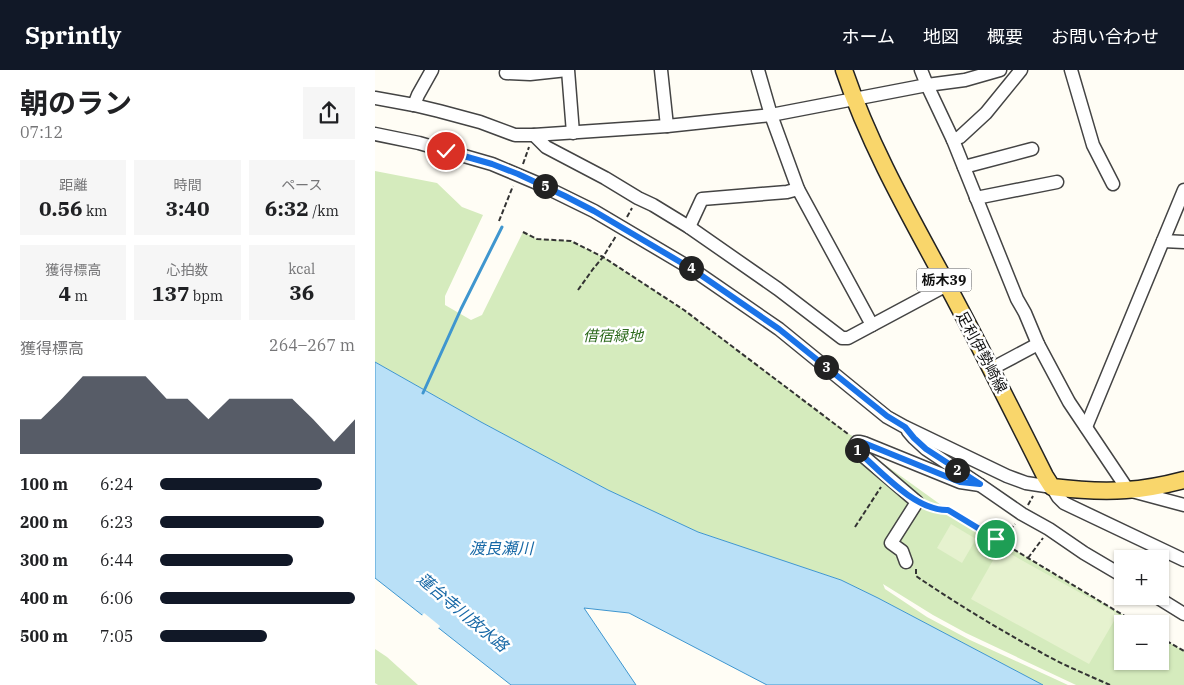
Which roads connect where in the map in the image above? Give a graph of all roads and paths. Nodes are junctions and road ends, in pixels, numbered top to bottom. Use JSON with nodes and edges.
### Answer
{"nodes":[{"id":1,"x":432,"y":70,"type":"edge"},
{"id":2,"x":568,"y":70,"type":"edge"},
{"id":3,"x":661,"y":70,"type":"edge"},
{"id":4,"x":758,"y":70,"type":"edge"},
{"id":5,"x":844,"y":70,"type":"edge"},
{"id":6,"x":921,"y":70,"type":"edge"},
{"id":7,"x":1000,"y":70,"type":"edge"},
{"id":8,"x":1021,"y":70,"type":"edge"},
{"id":9,"x":1071,"y":70,"type":"edge"},
{"id":10,"x":506,"y":73,"type":"dead end"},
{"id":11,"x":927,"y":85,"type":"junction"},
{"id":12,"x":375,"y":98,"type":"edge"},
{"id":13,"x":854,"y":99,"type":"junction"},
{"id":14,"x":414,"y":105,"type":"junction"},
{"id":15,"x":771,"y":115,"type":"junction"},
{"id":16,"x":667,"y":126,"type":"junction"},
{"id":17,"x":573,"y":133,"type":"junction"},
{"id":18,"x":375,"y":134,"type":"edge"},
{"id":19,"x":532,"y":140,"type":"junction"},
{"id":20,"x":953,"y":140,"type":"junction"},
{"id":21,"x":1032,"y":148,"type":"dead end"},
{"id":22,"x":964,"y":166,"type":"junction"},
{"id":23,"x":521,"y":167,"type":"dead end"},
{"id":24,"x":516,"y":180,"type":"dead end"},
{"id":25,"x":1057,"y":182,"type":"dead end"},
{"id":26,"x":1113,"y":184,"type":"dead end"},
{"id":27,"x":798,"y":189,"type":"junction"},
{"id":28,"x":1184,"y":190,"type":"edge"},
{"id":29,"x":976,"y":198,"type":"junction"},
{"id":30,"x":632,"y":208,"type":"dead end"},
{"id":31,"x":499,"y":220,"type":"dead end"},
{"id":32,"x":625,"y":221,"type":"dead end"},
{"id":33,"x":689,"y":227,"type":"junction"},
{"id":34,"x":523,"y":232,"type":"dead end"},
{"id":35,"x":618,"y":232,"type":"dead end"},
{"id":36,"x":1163,"y":241,"type":"junction"},
{"id":37,"x":1184,"y":242,"type":"edge"},
{"id":38,"x":603,"y":257,"type":"junction"},
{"id":39,"x":947,"y":285,"type":"junction"},
{"id":40,"x":579,"y":290,"type":"dead end"},
{"id":41,"x":872,"y":325,"type":"junction"},
{"id":42,"x":1038,"y":344,"type":"junction"},
{"id":43,"x":991,"y":369,"type":"junction"},
{"id":44,"x":905,"y":427,"type":"junction"},
{"id":45,"x":1086,"y":427,"type":"junction"},
{"id":46,"x":857,"y":442,"type":"junction"},
{"id":47,"x":887,"y":478,"type":"junction"},
{"id":48,"x":1184,"y":480,"type":"edge"},
{"id":49,"x":980,"y":484,"type":"junction"},
{"id":50,"x":1053,"y":487,"type":"junction"},
{"id":51,"x":1128,"y":490,"type":"junction"},
{"id":52,"x":1034,"y":494,"type":"dead end"},
{"id":53,"x":917,"y":502,"type":"junction"},
{"id":54,"x":1184,"y":505,"type":"edge"},
{"id":55,"x":1024,"y":511,"type":"dead end"},
{"id":56,"x":1019,"y":518,"type":"dead end"},
{"id":57,"x":855,"y":527,"type":"dead end"},
{"id":58,"x":1047,"y":534,"type":"dead end"},
{"id":59,"x":1001,"y":542,"type":"junction"},
{"id":60,"x":1028,"y":558,"type":"junction"},
{"id":61,"x":1184,"y":560,"type":"edge"},
{"id":62,"x":906,"y":562,"type":"joint"},
{"id":63,"x":1114,"y":571,"type":"edge"},
{"id":64,"x":1169,"y":605,"type":"edge"},
{"id":65,"x":1184,"y":614,"type":"edge"},
{"id":66,"x":1123,"y":615,"type":"edge"},
{"id":67,"x":1169,"y":642,"type":"edge"},
{"id":68,"x":1184,"y":651,"type":"edge"},
{"id":69,"x":1110,"y":685,"type":"edge"}],
"edges":[{"from":1,"to":14,"type":"street"},
{"from":2,"to":10,"type":"street"},
{"from":2,"to":17,"type":"street"},
{"from":3,"to":16,"type":"street"},
{"from":4,"to":15,"type":"street"},
{"from":5,"to":13,"type":"main road","name":"足利伊勢崎線","number":"栃木39"},
{"from":6,"to":11,"type":"street"},
{"from":7,"to":11,"type":"street"},
{"from":8,"to":20,"type":"street"},
{"from":9,"to":26,"type":"street"},
{"from":11,"to":13,"type":"street"},
{"from":11,"to":20,"type":"street"},
{"from":12,"to":14,"type":"street"},
{"from":13,"to":15,"type":"street"},
{"from":13,"to":39,"type":"main road","name":"足利伊勢崎線","number":"栃木39"},
{"from":14,"to":19,"type":"street"},
{"from":15,"to":16,"type":"street"},
{"from":15,"to":27,"type":"street"},
{"from":16,"to":17,"type":"street"},
{"from":17,"to":19,"type":"street"},
{"from":18,"to":44,"type":"street"},
{"from":19,"to":23,"type":"path"},
{"from":19,"to":33,"type":"street"},
{"from":20,"to":22,"type":"street"},
{"from":21,"to":22,"type":"street"},
{"from":22,"to":29,"type":"street"},
{"from":24,"to":31,"type":"path"},
{"from":25,"to":29,"type":"street"},
{"from":27,"to":33,"type":"street"},
{"from":27,"to":41,"type":"street"},
{"from":28,"to":36,"type":"street"},
{"from":29,"to":42,"type":"street"},
{"from":30,"to":32,"type":"path"},
{"from":33,"to":41,"type":"street"},
{"from":34,"to":38,"type":"path"},
{"from":35,"to":38,"type":"path"},
{"from":36,"to":37,"type":"street"},
{"from":36,"to":45,"type":"street"},
{"from":38,"to":40,"type":"path"},
{"from":38,"to":46,"type":"path"},
{"from":39,"to":41,"type":"street"},
{"from":39,"to":43,"type":"main road","name":"足利伊勢崎線","number":"栃木39"},
{"from":42,"to":43,"type":"street"},
{"from":42,"to":45,"type":"street"},
{"from":43,"to":50,"type":"main road","name":"足利伊勢崎線","number":"栃木39"},
{"from":44,"to":49,"type":"street"},
{"from":44,"to":50,"type":"street"},
{"from":45,"to":51,"type":"street"},
{"from":46,"to":47,"type":"street"},
{"from":46,"to":49,"type":"street"},
{"from":47,"to":53,"type":"street"},
{"from":47,"to":57,"type":"path"},
{"from":48,"to":51,"type":"main road"},
{"from":49,"to":63,"type":"street"},
{"from":50,"to":51,"type":"main road"},
{"from":50,"to":61,"type":"street"},
{"from":51,"to":54,"type":"street"},
{"from":52,"to":55,"type":"path"},
{"from":53,"to":59,"type":"path"},
{"from":53,"to":62,"type":"street"},
{"from":56,"to":59,"type":"path"},
{"from":58,"to":60,"type":"path"},
{"from":59,"to":60,"type":"path"},
{"from":60,"to":66,"type":"path"},
{"from":62,"to":69,"type":"path"},
{"from":64,"to":65,"type":"street"},
{"from":67,"to":68,"type":"path"}]}
